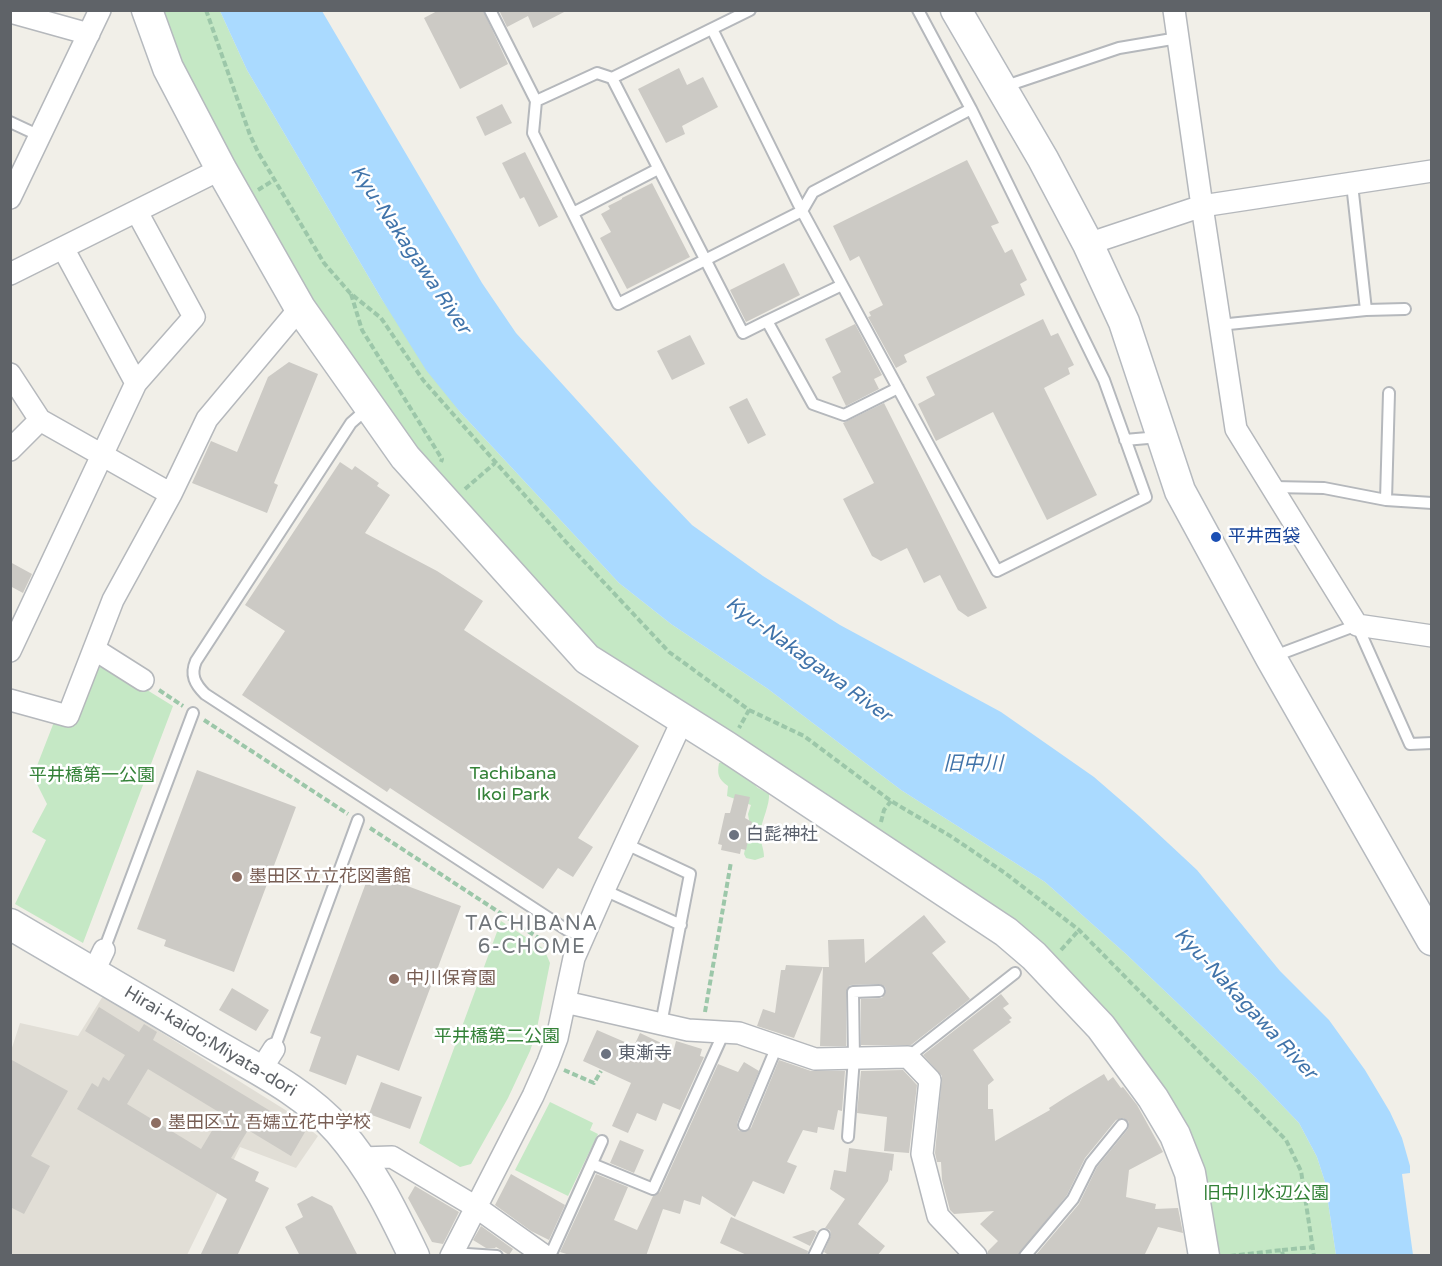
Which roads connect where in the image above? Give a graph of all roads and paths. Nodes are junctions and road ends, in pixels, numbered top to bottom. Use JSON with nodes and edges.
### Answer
{"nodes":[{"id":1,"x":100,"y":10,"type":"edge"},
{"id":2,"x":147,"y":10,"type":"edge"},
{"id":3,"x":206,"y":10,"type":"edge"},
{"id":4,"x":490,"y":10,"type":"edge"},
{"id":5,"x":750,"y":10,"type":"edge"},
{"id":6,"x":918,"y":10,"type":"edge"},
{"id":7,"x":956,"y":10,"type":"edge"},
{"id":8,"x":1174,"y":10,"type":"edge"},
{"id":9,"x":10,"y":12,"type":"edge"},
{"id":10,"x":712,"y":29,"type":"junction"},
{"id":11,"x":89,"y":34,"type":"junction"},
{"id":12,"x":1178,"y":38,"type":"junction"},
{"id":13,"x":612,"y":78,"type":"junction"},
{"id":14,"x":1001,"y":87,"type":"junction"},
{"id":15,"x":536,"y":101,"type":"junction"},
{"id":16,"x":971,"y":109,"type":"junction"},
{"id":17,"x":10,"y":123,"type":"edge"},
{"id":18,"x":40,"y":136,"type":"junction"},
{"id":19,"x":221,"y":169,"type":"junction"},
{"id":20,"x":658,"y":169,"type":"junction"},
{"id":21,"x":1431,"y":171,"type":"edge"},
{"id":22,"x":1352,"y":184,"type":"junction"},
{"id":23,"x":10,"y":198,"type":"edge"},
{"id":24,"x":1202,"y":206,"type":"junction"},
{"id":25,"x":802,"y":211,"type":"junction"},
{"id":26,"x":137,"y":212,"type":"junction"},
{"id":27,"x":573,"y":213,"type":"junction"},
{"id":28,"x":1088,"y":244,"type":"junction"},
{"id":29,"x":63,"y":248,"type":"junction"},
{"id":30,"x":705,"y":260,"type":"junction"},
{"id":31,"x":10,"y":274,"type":"edge"},
{"id":32,"x":842,"y":285,"type":"junction"},
{"id":33,"x":350,"y":293,"type":"junction"},
{"id":34,"x":300,"y":308,"type":"junction"},
{"id":35,"x":1405,"y":309,"type":"dead end"},
{"id":36,"x":1366,"y":310,"type":"junction"},
{"id":37,"x":767,"y":321,"type":"junction"},
{"id":38,"x":1219,"y":325,"type":"junction"},
{"id":39,"x":10,"y":374,"type":"edge"},
{"id":40,"x":136,"y":383,"type":"junction"},
{"id":41,"x":898,"y":388,"type":"junction"},
{"id":42,"x":1389,"y":393,"type":"dead end"},
{"id":43,"x":370,"y":407,"type":"junction"},
{"id":44,"x":40,"y":420,"type":"junction"},
{"id":45,"x":1162,"y":437,"type":"junction"},
{"id":46,"x":1125,"y":440,"type":"junction"},
{"id":47,"x":10,"y":450,"type":"edge"},
{"id":48,"x":103,"y":454,"type":"junction"},
{"id":49,"x":495,"y":463,"type":"junction"},
{"id":50,"x":439,"y":466,"type":"dead end"},
{"id":51,"x":473,"y":482,"type":"dead end"},
{"id":52,"x":1273,"y":487,"type":"junction"},
{"id":53,"x":171,"y":494,"type":"junction"},
{"id":54,"x":1386,"y":500,"type":"junction"},
{"id":55,"x":1431,"y":503,"type":"edge"},
{"id":56,"x":1357,"y":625,"type":"junction"},
{"id":57,"x":1431,"y":636,"type":"edge"},
{"id":58,"x":94,"y":649,"type":"junction"},
{"id":59,"x":10,"y":651,"type":"edge"},
{"id":60,"x":1271,"y":658,"type":"junction"},
{"id":61,"x":143,"y":680,"type":"dead end"},
{"id":62,"x":10,"y":700,"type":"edge"},
{"id":63,"x":749,"y":710,"type":"junction"},
{"id":64,"x":193,"y":712,"type":"dead end"},
{"id":65,"x":683,"y":719,"type":"junction"},
{"id":66,"x":744,"y":720,"type":"dead end"},
{"id":67,"x":1431,"y":743,"type":"edge"},
{"id":68,"x":358,"y":820,"type":"dead end"},
{"id":69,"x":626,"y":844,"type":"junction"},
{"id":70,"x":731,"y":862,"type":"dead end"},
{"id":71,"x":604,"y":890,"type":"junction"},
{"id":72,"x":10,"y":924,"type":"edge"},
{"id":73,"x":681,"y":925,"type":"junction"},
{"id":74,"x":1079,"y":930,"type":"junction"},
{"id":75,"x":583,"y":937,"type":"junction"},
{"id":76,"x":1431,"y":940,"type":"edge"},
{"id":77,"x":1058,"y":952,"type":"dead end"},
{"id":78,"x":99,"y":961,"type":"junction"},
{"id":79,"x":1015,"y":973,"type":"dead end"},
{"id":80,"x":879,"y":991,"type":"dead end"},
{"id":81,"x":565,"y":1002,"type":"junction"},
{"id":82,"x":705,"y":1013,"type":"dead end"},
{"id":83,"x":661,"y":1024,"type":"junction"},
{"id":84,"x":724,"y":1032,"type":"junction"},
{"id":85,"x":777,"y":1046,"type":"junction"},
{"id":86,"x":908,"y":1057,"type":"junction"},
{"id":87,"x":854,"y":1058,"type":"junction"},
{"id":88,"x":267,"y":1060,"type":"junction"},
{"id":89,"x":559,"y":1068,"type":"dead end"},
{"id":90,"x":601,"y":1071,"type":"dead end"},
{"id":91,"x":744,"y":1125,"type":"dead end"},
{"id":92,"x":1122,"y":1125,"type":"dead end"},
{"id":93,"x":848,"y":1137,"type":"dead end"},
{"id":94,"x":602,"y":1141,"type":"dead end"},
{"id":95,"x":361,"y":1158,"type":"junction"},
{"id":96,"x":592,"y":1164,"type":"junction"},
{"id":97,"x":476,"y":1207,"type":"junction"},
{"id":98,"x":824,"y":1234,"type":"dead end"},
{"id":99,"x":1313,"y":1247,"type":"junction"},
{"id":100,"x":1282,"y":1250,"type":"junction"},
{"id":101,"x":451,"y":1254,"type":"edge"},
{"id":102,"x":414,"y":1256,"type":"edge"},
{"id":103,"x":497,"y":1256,"type":"edge"},
{"id":104,"x":545,"y":1256,"type":"edge"},
{"id":105,"x":550,"y":1256,"type":"edge"},
{"id":106,"x":814,"y":1256,"type":"edge"},
{"id":107,"x":976,"y":1256,"type":"edge"},
{"id":108,"x":1025,"y":1256,"type":"edge"},
{"id":109,"x":1204,"y":1256,"type":"edge"},
{"id":110,"x":1230,"y":1256,"type":"edge"},
{"id":111,"x":1283,"y":1256,"type":"edge"},
{"id":112,"x":1314,"y":1256,"type":"edge"}],
"edges":[{"from":1,"to":11,"type":"street"},
{"from":2,"to":19,"type":"street"},
{"from":3,"to":33,"type":"path"},
{"from":4,"to":15,"type":"lane"},
{"from":5,"to":10,"type":"lane"},
{"from":6,"to":16,"type":"lane"},
{"from":7,"to":14,"type":"street"},
{"from":8,"to":12,"type":"street"},
{"from":9,"to":11,"type":"street"},
{"from":10,"to":13,"type":"lane"},
{"from":10,"to":25,"type":"lane"},
{"from":11,"to":18,"type":"street"},
{"from":12,"to":14,"type":"lane"},
{"from":12,"to":24,"type":"street"},
{"from":13,"to":15,"type":"lane"},
{"from":13,"to":20,"type":"lane"},
{"from":14,"to":28,"type":"street"},
{"from":15,"to":27,"type":"lane"},
{"from":16,"to":25,"type":"lane"},
{"from":16,"to":46,"type":"lane"},
{"from":17,"to":18,"type":"lane"},
{"from":18,"to":23,"type":"street"},
{"from":19,"to":26,"type":"street"},
{"from":19,"to":34,"type":"street"},
{"from":20,"to":27,"type":"lane"},
{"from":20,"to":30,"type":"lane"},
{"from":21,"to":22,"type":"street"},
{"from":22,"to":24,"type":"street"},
{"from":22,"to":36,"type":"lane"},
{"from":24,"to":28,"type":"street"},
{"from":24,"to":38,"type":"street"},
{"from":25,"to":30,"type":"lane"},
{"from":25,"to":32,"type":"lane"},
{"from":26,"to":29,"type":"street"},
{"from":26,"to":40,"type":"street"},
{"from":27,"to":30,"type":"lane"},
{"from":28,"to":45,"type":"street"},
{"from":29,"to":31,"type":"street"},
{"from":29,"to":40,"type":"street"},
{"from":30,"to":37,"type":"lane"},
{"from":32,"to":37,"type":"lane"},
{"from":32,"to":41,"type":"lane"},
{"from":33,"to":49,"type":"path"},
{"from":33,"to":50,"type":"path"},
{"from":34,"to":43,"type":"street"},
{"from":34,"to":53,"type":"street"},
{"from":35,"to":36,"type":"lane"},
{"from":36,"to":38,"type":"lane"},
{"from":37,"to":41,"type":"lane"},
{"from":38,"to":52,"type":"street"},
{"from":39,"to":44,"type":"street"},
{"from":40,"to":48,"type":"street"},
{"from":41,"to":46,"type":"lane"},
{"from":42,"to":54,"type":"lane"},
{"from":43,"to":65,"type":"street"},
{"from":43,"to":75,"type":"lane"},
{"from":44,"to":47,"type":"street"},
{"from":44,"to":48,"type":"street"},
{"from":45,"to":46,"type":"lane"},
{"from":45,"to":60,"type":"street"},
{"from":48,"to":53,"type":"street"},
{"from":48,"to":59,"type":"street"},
{"from":49,"to":51,"type":"path"},
{"from":49,"to":63,"type":"path"},
{"from":52,"to":54,"type":"lane"},
{"from":52,"to":56,"type":"street"},
{"from":53,"to":58,"type":"street"},
{"from":54,"to":55,"type":"lane"},
{"from":56,"to":57,"type":"street"},
{"from":56,"to":60,"type":"lane"},
{"from":56,"to":67,"type":"lane"},
{"from":58,"to":61,"type":"street"},
{"from":58,"to":62,"type":"street"},
{"from":60,"to":76,"type":"street"},
{"from":63,"to":66,"type":"path"},
{"from":63,"to":74,"type":"path"},
{"from":64,"to":78,"type":"lane"},
{"from":65,"to":69,"type":"street"},
{"from":65,"to":109,"type":"street"},
{"from":68,"to":88,"type":"lane"},
{"from":69,"to":71,"type":"street"},
{"from":69,"to":73,"type":"lane"},
{"from":70,"to":82,"type":"path"},
{"from":71,"to":73,"type":"lane"},
{"from":71,"to":75,"type":"street"},
{"from":72,"to":78,"type":"street","name":"Hirai-kaido;Miyata-dori"},
{"from":73,"to":83,"type":"lane"},
{"from":74,"to":77,"type":"path"},
{"from":74,"to":99,"type":"path"},
{"from":75,"to":81,"type":"street"},
{"from":78,"to":88,"type":"street","name":"Hirai-kaido;Miyata-dori"},
{"from":79,"to":86,"type":"lane"},
{"from":80,"to":87,"type":"lane"},
{"from":81,"to":83,"type":"street"},
{"from":81,"to":97,"type":"street"},
{"from":83,"to":84,"type":"street"},
{"from":84,"to":85,"type":"street"},
{"from":84,"to":96,"type":"lane"},
{"from":85,"to":87,"type":"street"},
{"from":85,"to":91,"type":"lane"},
{"from":86,"to":87,"type":"street"},
{"from":86,"to":107,"type":"street"},
{"from":87,"to":93,"type":"lane"},
{"from":88,"to":95,"type":"street","name":"Hirai-kaido;Miyata-dori"},
{"from":89,"to":90,"type":"path"},
{"from":92,"to":108,"type":"lane"},
{"from":94,"to":96,"type":"lane"},
{"from":95,"to":97,"type":"street"},
{"from":95,"to":102,"type":"street","name":"Hirai-kaido;Miyata-dori"},
{"from":96,"to":105,"type":"lane"},
{"from":97,"to":101,"type":"street"},
{"from":97,"to":104,"type":"street"},
{"from":98,"to":106,"type":"lane"},
{"from":99,"to":100,"type":"path"},
{"from":99,"to":112,"type":"path"},
{"from":100,"to":110,"type":"path"},
{"from":100,"to":111,"type":"path"},
{"from":101,"to":103,"type":"lane"}]}
